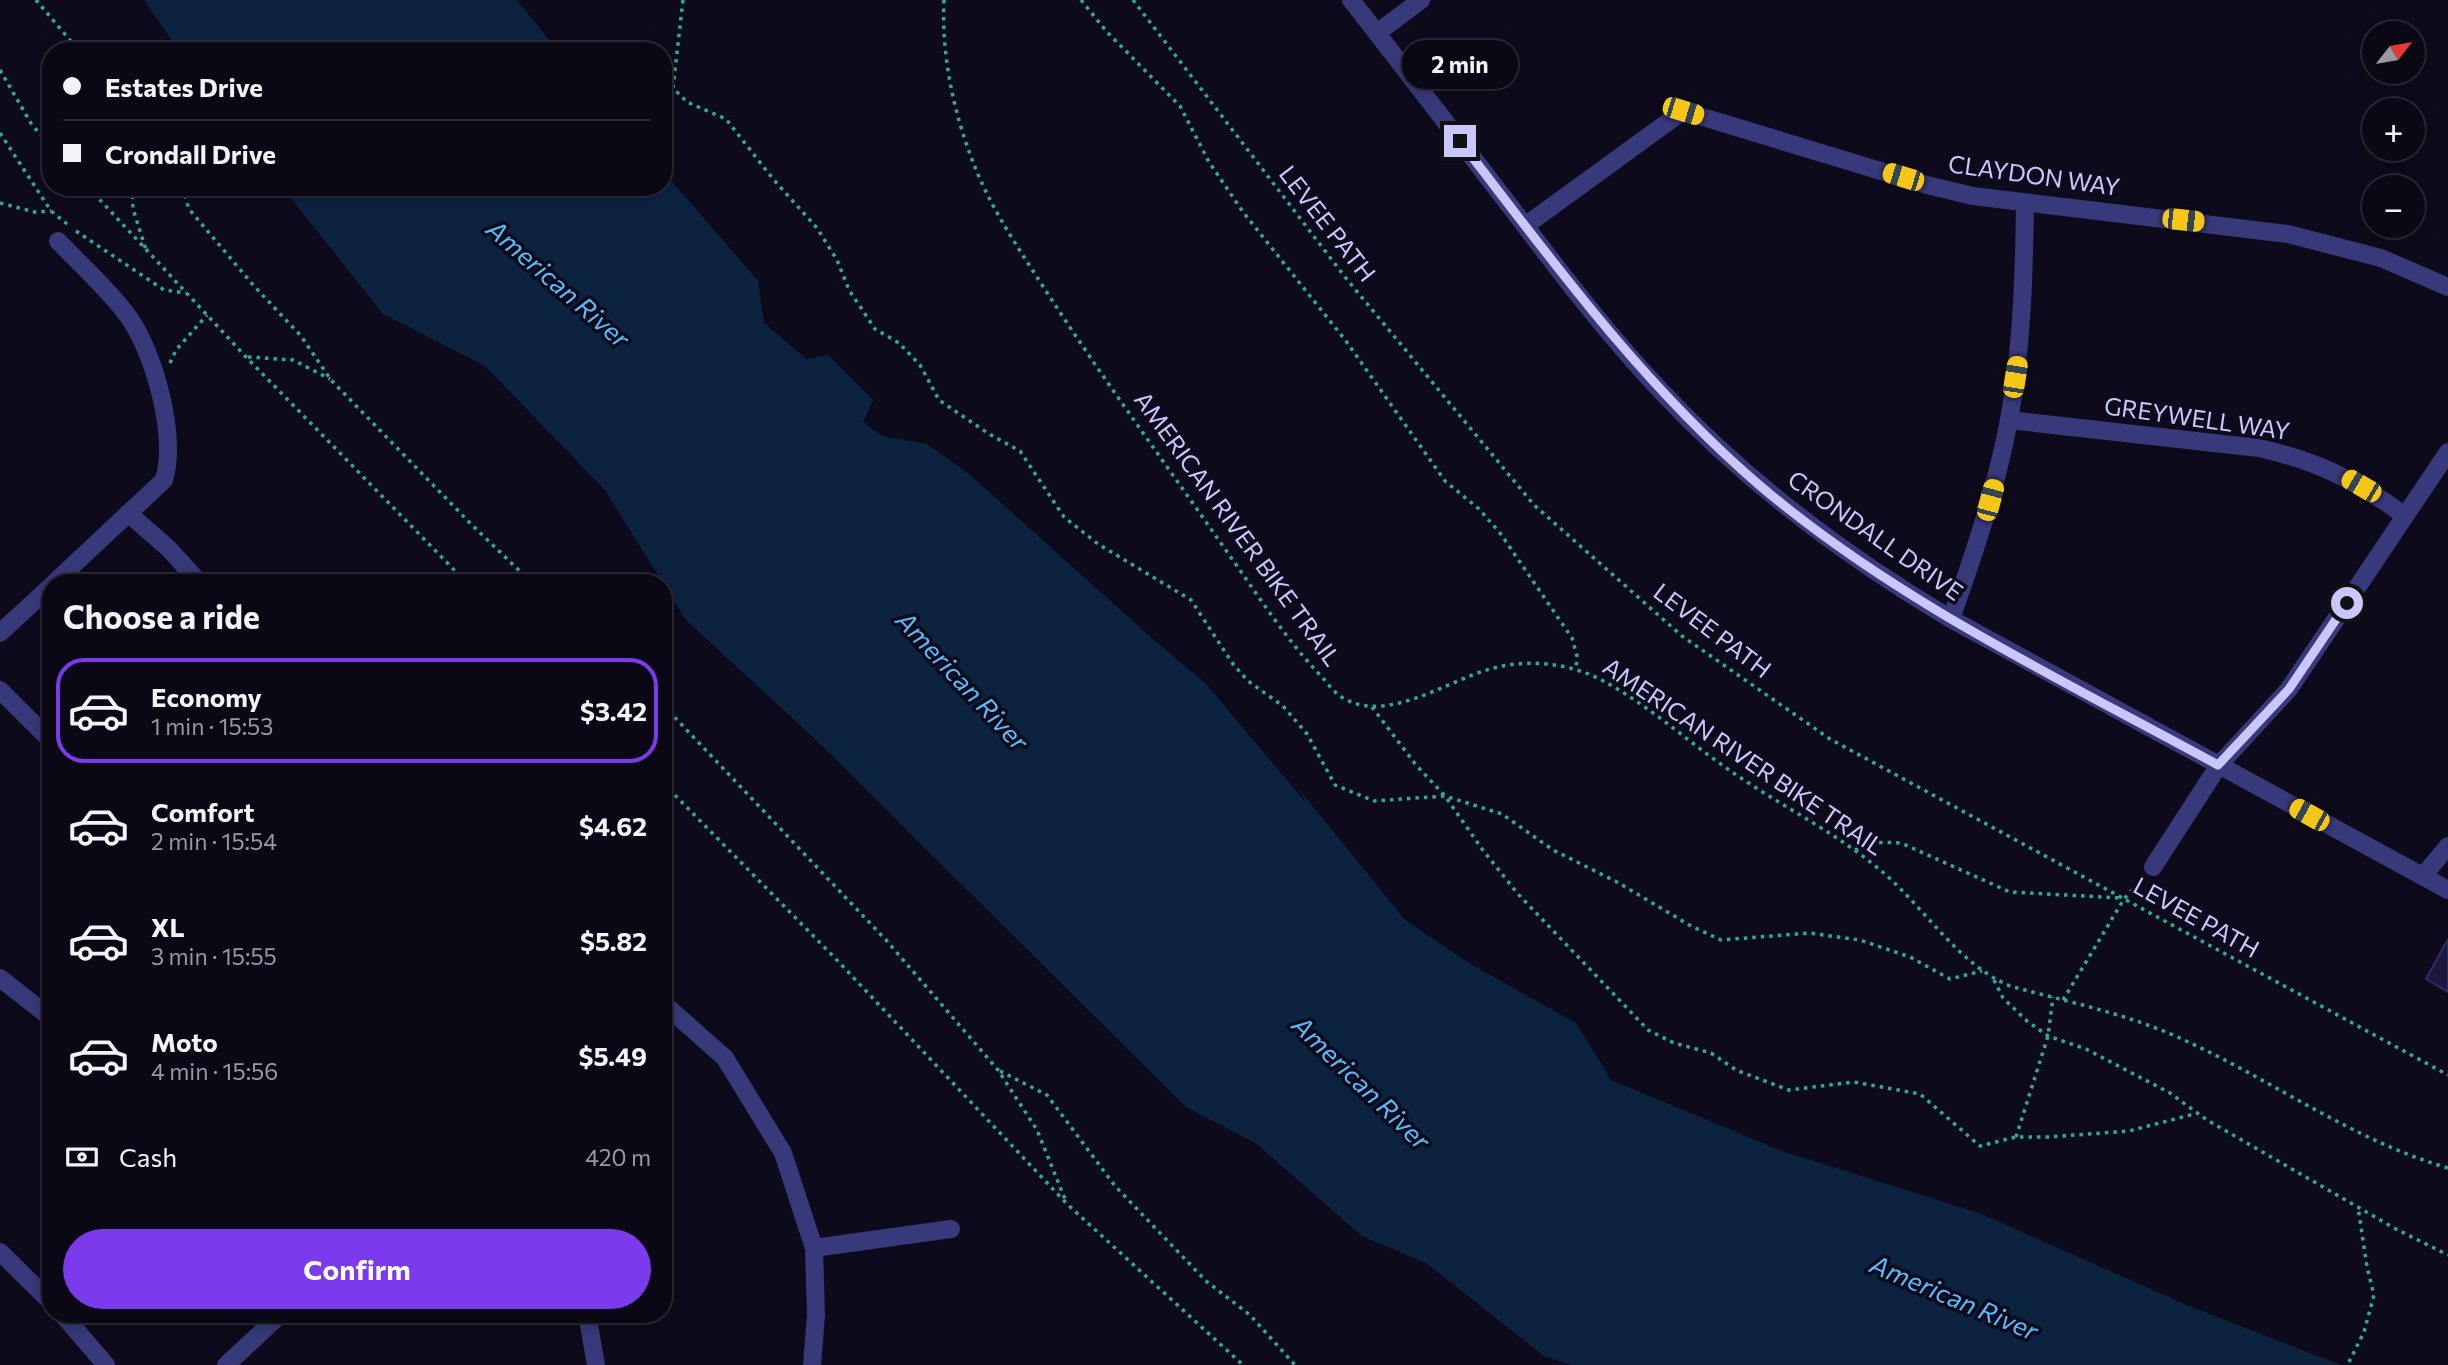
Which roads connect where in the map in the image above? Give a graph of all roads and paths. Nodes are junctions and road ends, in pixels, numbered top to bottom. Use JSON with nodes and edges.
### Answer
{"nodes":[{"id":1,"x":36,"y":0,"type":"edge"},
{"id":2,"x":683,"y":0,"type":"edge"},
{"id":3,"x":944,"y":0,"type":"edge"},
{"id":4,"x":1081,"y":0,"type":"edge"},
{"id":5,"x":1133,"y":0,"type":"edge"},
{"id":6,"x":1351,"y":0,"type":"edge"},
{"id":7,"x":1420,"y":0,"type":"edge"},
{"id":8,"x":1377,"y":33,"type":"junction"},
{"id":9,"x":71,"y":42,"type":"edge"},
{"id":10,"x":0,"y":70,"type":"edge"},
{"id":11,"x":0,"y":133,"type":"edge"},
{"id":12,"x":42,"y":136,"type":"edge"},
{"id":13,"x":96,"y":196,"type":"edge"},
{"id":14,"x":132,"y":196,"type":"edge"},
{"id":15,"x":185,"y":196,"type":"edge"},
{"id":16,"x":0,"y":203,"type":"edge"},
{"id":17,"x":2025,"y":203,"type":"junction"},
{"id":18,"x":51,"y":211,"type":"junction"},
{"id":19,"x":1525,"y":226,"type":"junction"},
{"id":20,"x":58,"y":241,"type":"dead end"},
{"id":21,"x":147,"y":252,"type":"junction"},
{"id":22,"x":2448,"y":287,"type":"edge"},
{"id":23,"x":186,"y":293,"type":"junction"},
{"id":24,"x":207,"y":315,"type":"junction"},
{"id":25,"x":176,"y":350,"type":"dead end"},
{"id":26,"x":246,"y":356,"type":"junction"},
{"id":27,"x":331,"y":380,"type":"junction"},
{"id":28,"x":2009,"y":420,"type":"junction"},
{"id":29,"x":2448,"y":453,"type":"edge"},
{"id":30,"x":128,"y":513,"type":"junction"},
{"id":31,"x":2405,"y":516,"type":"junction"},
{"id":32,"x":63,"y":574,"type":"edge"},
{"id":33,"x":192,"y":574,"type":"edge"},
{"id":34,"x":458,"y":574,"type":"edge"},
{"id":35,"x":523,"y":574,"type":"edge"},
{"id":36,"x":42,"y":593,"type":"edge"},
{"id":37,"x":1951,"y":620,"type":"junction"},
{"id":38,"x":0,"y":633,"type":"edge"},
{"id":39,"x":1576,"y":670,"type":"junction"},
{"id":40,"x":0,"y":690,"type":"edge"},
{"id":41,"x":1372,"y":707,"type":"junction"},
{"id":42,"x":672,"y":714,"type":"edge"},
{"id":43,"x":42,"y":732,"type":"edge"},
{"id":44,"x":2218,"y":765,"type":"junction"},
{"id":45,"x":672,"y":792,"type":"edge"},
{"id":46,"x":1445,"y":796,"type":"junction"},
{"id":47,"x":2448,"y":846,"type":"edge"},
{"id":48,"x":1855,"y":850,"type":"junction"},
{"id":49,"x":2153,"y":867,"type":"joint"},
{"id":50,"x":2423,"y":876,"type":"junction"},
{"id":51,"x":2448,"y":890,"type":"edge"},
{"id":52,"x":2124,"y":899,"type":"junction"},
{"id":53,"x":1982,"y":971,"type":"junction"},
{"id":54,"x":0,"y":978,"type":"edge"},
{"id":55,"x":1993,"y":979,"type":"junction"},
{"id":56,"x":2053,"y":998,"type":"junction"},
{"id":57,"x":2063,"y":1000,"type":"junction"},
{"id":58,"x":42,"y":1011,"type":"edge"},
{"id":59,"x":672,"y":1011,"type":"edge"},
{"id":60,"x":2048,"y":1036,"type":"junction"},
{"id":61,"x":998,"y":1070,"type":"junction"},
{"id":62,"x":2448,"y":1075,"type":"edge"},
{"id":63,"x":2197,"y":1113,"type":"junction"},
{"id":64,"x":2017,"y":1137,"type":"junction"},
{"id":65,"x":2448,"y":1168,"type":"edge"},
{"id":66,"x":1067,"y":1204,"type":"junction"},
{"id":67,"x":2358,"y":1206,"type":"junction"},
{"id":68,"x":951,"y":1229,"type":"dead end"},
{"id":69,"x":814,"y":1248,"type":"junction"},
{"id":70,"x":0,"y":1252,"type":"edge"},
{"id":71,"x":2448,"y":1255,"type":"edge"},
{"id":72,"x":42,"y":1293,"type":"edge"},
{"id":73,"x":70,"y":1323,"type":"edge"},
{"id":74,"x":271,"y":1323,"type":"edge"},
{"id":75,"x":589,"y":1323,"type":"edge"},
{"id":76,"x":2349,"y":1362,"type":"dead end"},
{"id":77,"x":106,"y":1365,"type":"edge"},
{"id":78,"x":226,"y":1365,"type":"edge"},
{"id":79,"x":596,"y":1365,"type":"edge"},
{"id":80,"x":812,"y":1365,"type":"edge"},
{"id":81,"x":1243,"y":1365,"type":"edge"},
{"id":82,"x":1295,"y":1365,"type":"edge"}],
"edges":[{"from":1,"to":9,"type":"path"},
{"from":2,"to":46,"type":"path"},
{"from":3,"to":41,"type":"path","name":"AMERICAN RIVER BIKE TRAIL"},
{"from":4,"to":39,"type":"path"},
{"from":5,"to":52,"type":"path","name":"LEVEE PATH"},
{"from":6,"to":8,"type":"street","name":"CRONDALL DRIVE"},
{"from":7,"to":8,"type":"street"},
{"from":8,"to":19,"type":"street","name":"CRONDALL DRIVE"},
{"from":10,"to":12,"type":"path"},
{"from":11,"to":18,"type":"path"},
{"from":13,"to":21,"type":"path"},
{"from":14,"to":21,"type":"path"},
{"from":15,"to":27,"type":"path"},
{"from":16,"to":18,"type":"path"},
{"from":17,"to":19,"type":"street","name":"CLAYDON WAY"},
{"from":17,"to":22,"type":"street","name":"CLAYDON WAY"},
{"from":17,"to":28,"type":"street"},
{"from":18,"to":23,"type":"path"},
{"from":19,"to":37,"type":"street","name":"CRONDALL DRIVE"},
{"from":20,"to":30,"type":"street"},
{"from":21,"to":23,"type":"path"},
{"from":23,"to":24,"type":"path"},
{"from":24,"to":25,"type":"path"},
{"from":24,"to":26,"type":"path"},
{"from":26,"to":27,"type":"path"},
{"from":26,"to":34,"type":"path"},
{"from":27,"to":35,"type":"path"},
{"from":28,"to":31,"type":"street","name":"GREYWELL WAY"},
{"from":28,"to":37,"type":"street"},
{"from":29,"to":31,"type":"street"},
{"from":30,"to":32,"type":"street"},
{"from":30,"to":33,"type":"street"},
{"from":31,"to":44,"type":"street"},
{"from":36,"to":38,"type":"street"},
{"from":37,"to":44,"type":"street","name":"CRONDALL DRIVE"},
{"from":39,"to":41,"type":"path","name":"AMERICAN RIVER BIKE TRAIL"},
{"from":39,"to":48,"type":"path","name":"AMERICAN RIVER BIKE TRAIL"},
{"from":40,"to":43,"type":"street"},
{"from":41,"to":46,"type":"path"},
{"from":42,"to":61,"type":"path"},
{"from":44,"to":49,"type":"street"},
{"from":44,"to":50,"type":"street","name":"CRONDALL DRIVE"},
{"from":45,"to":66,"type":"path"},
{"from":46,"to":53,"type":"path"},
{"from":46,"to":64,"type":"path"},
{"from":47,"to":50,"type":"street"},
{"from":48,"to":52,"type":"path"},
{"from":48,"to":53,"type":"path","name":"AMERICAN RIVER BIKE TRAIL"},
{"from":49,"to":52,"type":"path"},
{"from":50,"to":51,"type":"street","name":"CRONDALL DRIVE"},
{"from":52,"to":57,"type":"path"},
{"from":52,"to":62,"type":"path","name":"LEVEE PATH"},
{"from":53,"to":55,"type":"path","name":"AMERICAN RIVER BIKE TRAIL"},
{"from":54,"to":58,"type":"street"},
{"from":55,"to":56,"type":"path","name":"AMERICAN RIVER BIKE TRAIL"},
{"from":55,"to":60,"type":"path"},
{"from":56,"to":57,"type":"path","name":"AMERICAN RIVER BIKE TRAIL"},
{"from":56,"to":60,"type":"path"},
{"from":57,"to":65,"type":"path","name":"AMERICAN RIVER BIKE TRAIL"},
{"from":59,"to":69,"type":"street"},
{"from":60,"to":63,"type":"path"},
{"from":60,"to":64,"type":"path"},
{"from":61,"to":66,"type":"path"},
{"from":61,"to":82,"type":"path"},
{"from":63,"to":64,"type":"path"},
{"from":63,"to":67,"type":"path"},
{"from":66,"to":81,"type":"path"},
{"from":67,"to":71,"type":"path"},
{"from":67,"to":76,"type":"path"},
{"from":68,"to":69,"type":"street"},
{"from":69,"to":80,"type":"street"},
{"from":70,"to":72,"type":"street"},
{"from":73,"to":77,"type":"street"},
{"from":74,"to":78,"type":"street"},
{"from":75,"to":79,"type":"street"}]}
